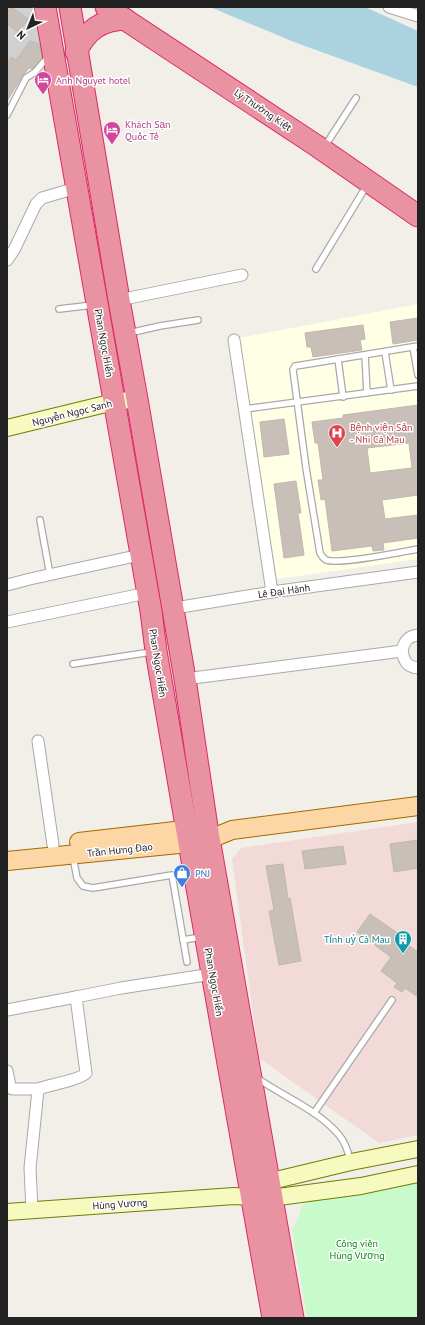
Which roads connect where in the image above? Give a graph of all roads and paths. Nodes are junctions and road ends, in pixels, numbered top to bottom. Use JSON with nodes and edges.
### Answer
{"nodes":[{"id":1,"x":45,"y":7,"type":"edge"},
{"id":2,"x":70,"y":7,"type":"edge"},
{"id":3,"x":106,"y":7,"type":"edge"},
{"id":4,"x":389,"y":7,"type":"edge"},
{"id":5,"x":418,"y":16,"type":"edge"},
{"id":6,"x":125,"y":19,"type":"junction"},
{"id":7,"x":52,"y":52,"type":"junction"},
{"id":8,"x":76,"y":52,"type":"junction"},
{"id":9,"x":356,"y":98,"type":"dead end"},
{"id":10,"x":7,"y":115,"type":"edge"},
{"id":11,"x":322,"y":150,"type":"junction"},
{"id":12,"x":370,"y":182,"type":"junction"},
{"id":13,"x":76,"y":188,"type":"junction"},
{"id":14,"x":418,"y":216,"type":"edge"},
{"id":15,"x":7,"y":260,"type":"edge"},
{"id":16,"x":316,"y":269,"type":"dead end"},
{"id":17,"x":242,"y":275,"type":"dead end"},
{"id":18,"x":118,"y":300,"type":"junction"},
{"id":19,"x":97,"y":305,"type":"junction"},
{"id":20,"x":59,"y":309,"type":"dead end"},
{"id":21,"x":198,"y":320,"type":"dead end"},
{"id":22,"x":125,"y":334,"type":"junction"},
{"id":23,"x":234,"y":340,"type":"dead end"},
{"id":24,"x":416,"y":347,"type":"edge"},
{"id":25,"x":385,"y":352,"type":"junction"},
{"id":26,"x":365,"y":355,"type":"junction"},
{"id":27,"x":338,"y":359,"type":"junction"},
{"id":28,"x":418,"y":375,"type":"edge"},
{"id":29,"x":418,"y":386,"type":"edge"},
{"id":30,"x":391,"y":390,"type":"junction"},
{"id":31,"x":367,"y":393,"type":"junction"},
{"id":32,"x":343,"y":397,"type":"junction"},
{"id":33,"x":137,"y":399,"type":"junction"},
{"id":34,"x":114,"y":402,"type":"junction"},
{"id":35,"x":297,"y":402,"type":"junction"},
{"id":36,"x":244,"y":409,"type":"junction"},
{"id":37,"x":7,"y":428,"type":"edge"},
{"id":38,"x":40,"y":520,"type":"dead end"},
{"id":39,"x":418,"y":549,"type":"edge"},
{"id":40,"x":140,"y":555,"type":"junction"},
{"id":41,"x":418,"y":572,"type":"edge"},
{"id":42,"x":50,"y":575,"type":"junction"},
{"id":43,"x":7,"y":585,"type":"edge"},
{"id":44,"x":272,"y":592,"type":"junction"},
{"id":45,"x":149,"y":602,"type":"junction"},
{"id":46,"x":172,"y":609,"type":"junction"},
{"id":47,"x":7,"y":622,"type":"edge"},
{"id":48,"x":418,"y":635,"type":"edge"},
{"id":49,"x":156,"y":651,"type":"junction"},
{"id":50,"x":402,"y":651,"type":"junction"},
{"id":51,"x":73,"y":664,"type":"dead end"},
{"id":52,"x":418,"y":668,"type":"edge"},
{"id":53,"x":185,"y":679,"type":"junction"},
{"id":54,"x":38,"y":741,"type":"dead end"},
{"id":55,"x":418,"y":806,"type":"edge"},
{"id":56,"x":209,"y":833,"type":"junction"},
{"id":57,"x":188,"y":836,"type":"junction"},
{"id":58,"x":53,"y":844,"type":"junction"},
{"id":59,"x":7,"y":850,"type":"edge"},
{"id":60,"x":73,"y":855,"type":"junction"},
{"id":61,"x":7,"y":861,"type":"edge"},
{"id":62,"x":206,"y":937,"type":"junction"},
{"id":63,"x":183,"y":940,"type":"junction"},
{"id":64,"x":187,"y":962,"type":"dead end"},
{"id":65,"x":212,"y":974,"type":"junction"},
{"id":66,"x":76,"y":997,"type":"junction"},
{"id":67,"x":392,"y":1000,"type":"dead end"},
{"id":68,"x":7,"y":1010,"type":"edge"},
{"id":69,"x":7,"y":1071,"type":"edge"},
{"id":70,"x":250,"y":1073,"type":"junction"},
{"id":71,"x":40,"y":1089,"type":"junction"},
{"id":72,"x":314,"y":1113,"type":"junction"},
{"id":73,"x":418,"y":1149,"type":"edge"},
{"id":74,"x":351,"y":1162,"type":"junction"},
{"id":75,"x":418,"y":1174,"type":"edge"},
{"id":76,"x":255,"y":1191,"type":"junction"},
{"id":77,"x":32,"y":1210,"type":"junction"},
{"id":78,"x":7,"y":1212,"type":"edge"},
{"id":79,"x":273,"y":1318,"type":"edge"},
{"id":80,"x":293,"y":1318,"type":"edge"}],
"edges":[{"from":1,"to":7,"type":"highway","name":"Phan Ngọc Hiển"},
{"from":2,"to":8,"type":"highway","name":"Phan Ngọc Hiển"},
{"from":3,"to":6,"type":"highway","name":"Lý Thường Kiệt"},
{"from":4,"to":5,"type":"street"},
{"from":6,"to":8,"type":"highway"},
{"from":6,"to":11,"type":"highway","name":"Lý Thường Kiệt"},
{"from":7,"to":10,"type":"lane"},
{"from":7,"to":13,"type":"highway","name":"Phan Ngọc Hiển"},
{"from":8,"to":18,"type":"highway","name":"Phan Ngọc Hiển"},
{"from":9,"to":11,"type":"lane"},
{"from":11,"to":12,"type":"highway","name":"Lý Thường Kiệt"},
{"from":12,"to":14,"type":"highway","name":"Lý Thường Kiệt"},
{"from":12,"to":16,"type":"lane"},
{"from":13,"to":15,"type":"street"},
{"from":13,"to":19,"type":"highway","name":"Phan Ngọc Hiển"},
{"from":17,"to":18,"type":"street"},
{"from":18,"to":22,"type":"highway","name":"Phan Ngọc Hiển"},
{"from":19,"to":20,"type":"lane"},
{"from":19,"to":34,"type":"highway","name":"Phan Ngọc Hiển"},
{"from":21,"to":22,"type":"lane"},
{"from":22,"to":33,"type":"highway","name":"Phan Ngọc Hiển"},
{"from":23,"to":36,"type":"street"},
{"from":24,"to":25,"type":"lane"},
{"from":24,"to":28,"type":"lane"},
{"from":25,"to":26,"type":"lane"},
{"from":25,"to":30,"type":"lane"},
{"from":26,"to":27,"type":"lane"},
{"from":26,"to":31,"type":"lane"},
{"from":27,"to":32,"type":"lane"},
{"from":27,"to":35,"type":"lane"},
{"from":29,"to":30,"type":"lane"},
{"from":30,"to":31,"type":"lane"},
{"from":31,"to":32,"type":"lane"},
{"from":32,"to":35,"type":"lane"},
{"from":33,"to":34,"type":"street","name":"Nguyễn Ngọc Sanh"},
{"from":33,"to":46,"type":"highway","name":"Phan Ngọc Hiển"},
{"from":34,"to":37,"type":"street","name":"Nguyễn Ngọc Sanh"},
{"from":34,"to":40,"type":"highway","name":"Phan Ngọc Hiển"},
{"from":35,"to":36,"type":"lane"},
{"from":35,"to":39,"type":"lane"},
{"from":36,"to":44,"type":"street"},
{"from":38,"to":42,"type":"lane"},
{"from":40,"to":42,"type":"street"},
{"from":40,"to":45,"type":"highway","name":"Phan Ngọc Hiển"},
{"from":41,"to":44,"type":"street","name":"Lê Đại Hành"},
{"from":42,"to":43,"type":"street"},
{"from":44,"to":46,"type":"street","name":"Lê Đại Hành"},
{"from":45,"to":46,"type":"street","name":"Lê Đại Hành"},
{"from":45,"to":47,"type":"street","name":"Lê Đại Hành"},
{"from":45,"to":49,"type":"highway","name":"Phan Ngọc Hiển"},
{"from":46,"to":53,"type":"highway","name":"Phan Ngọc Hiển"},
{"from":48,"to":50,"type":"street"},
{"from":49,"to":51,"type":"lane"},
{"from":49,"to":57,"type":"highway","name":"Phan Ngọc Hiển"},
{"from":50,"to":52,"type":"street"},
{"from":50,"to":53,"type":"street"},
{"from":53,"to":56,"type":"highway","name":"Phan Ngọc Hiển"},
{"from":54,"to":58,"type":"street"},
{"from":55,"to":56,"type":"main road","name":"Trần Hưng Đạo"},
{"from":56,"to":57,"type":"main road","name":"Trần Hưng Đạo"},
{"from":56,"to":70,"type":"highway","name":"Phan Ngọc Hiển"},
{"from":57,"to":58,"type":"main road","name":"Trần Hưng Đạo"},
{"from":57,"to":60,"type":"main road","name":"Trần Hưng Đạo"},
{"from":57,"to":62,"type":"highway","name":"Phan Ngọc Hiển"},
{"from":58,"to":59,"type":"main road","name":"Trần Hưng Đạo"},
{"from":60,"to":61,"type":"main road","name":"Trần Hưng Đạo"},
{"from":60,"to":63,"type":"lane"},
{"from":62,"to":63,"type":"lane"},
{"from":62,"to":65,"type":"highway","name":"Phan Ngọc Hiển"},
{"from":63,"to":64,"type":"lane"},
{"from":65,"to":66,"type":"street"},
{"from":65,"to":76,"type":"highway","name":"Phan Ngọc Hiển"},
{"from":66,"to":68,"type":"street"},
{"from":66,"to":71,"type":"street"},
{"from":67,"to":72,"type":"lane"},
{"from":69,"to":71,"type":"street"},
{"from":70,"to":72,"type":"lane"},
{"from":70,"to":76,"type":"highway","name":"Phan Ngọc Hiển"},
{"from":71,"to":77,"type":"street"},
{"from":72,"to":74,"type":"lane"},
{"from":73,"to":74,"type":"street","name":"Hùng Vương"},
{"from":74,"to":76,"type":"street","name":"Hùng Vương"},
{"from":75,"to":76,"type":"street","name":"Hùng Vương"},
{"from":76,"to":77,"type":"street","name":"Hùng Vương"},
{"from":76,"to":79,"type":"highway","name":"Phan Ngọc Hiển"},
{"from":76,"to":80,"type":"highway","name":"Phan Ngọc Hiển"},
{"from":77,"to":78,"type":"street","name":"Hùng Vương"}]}
